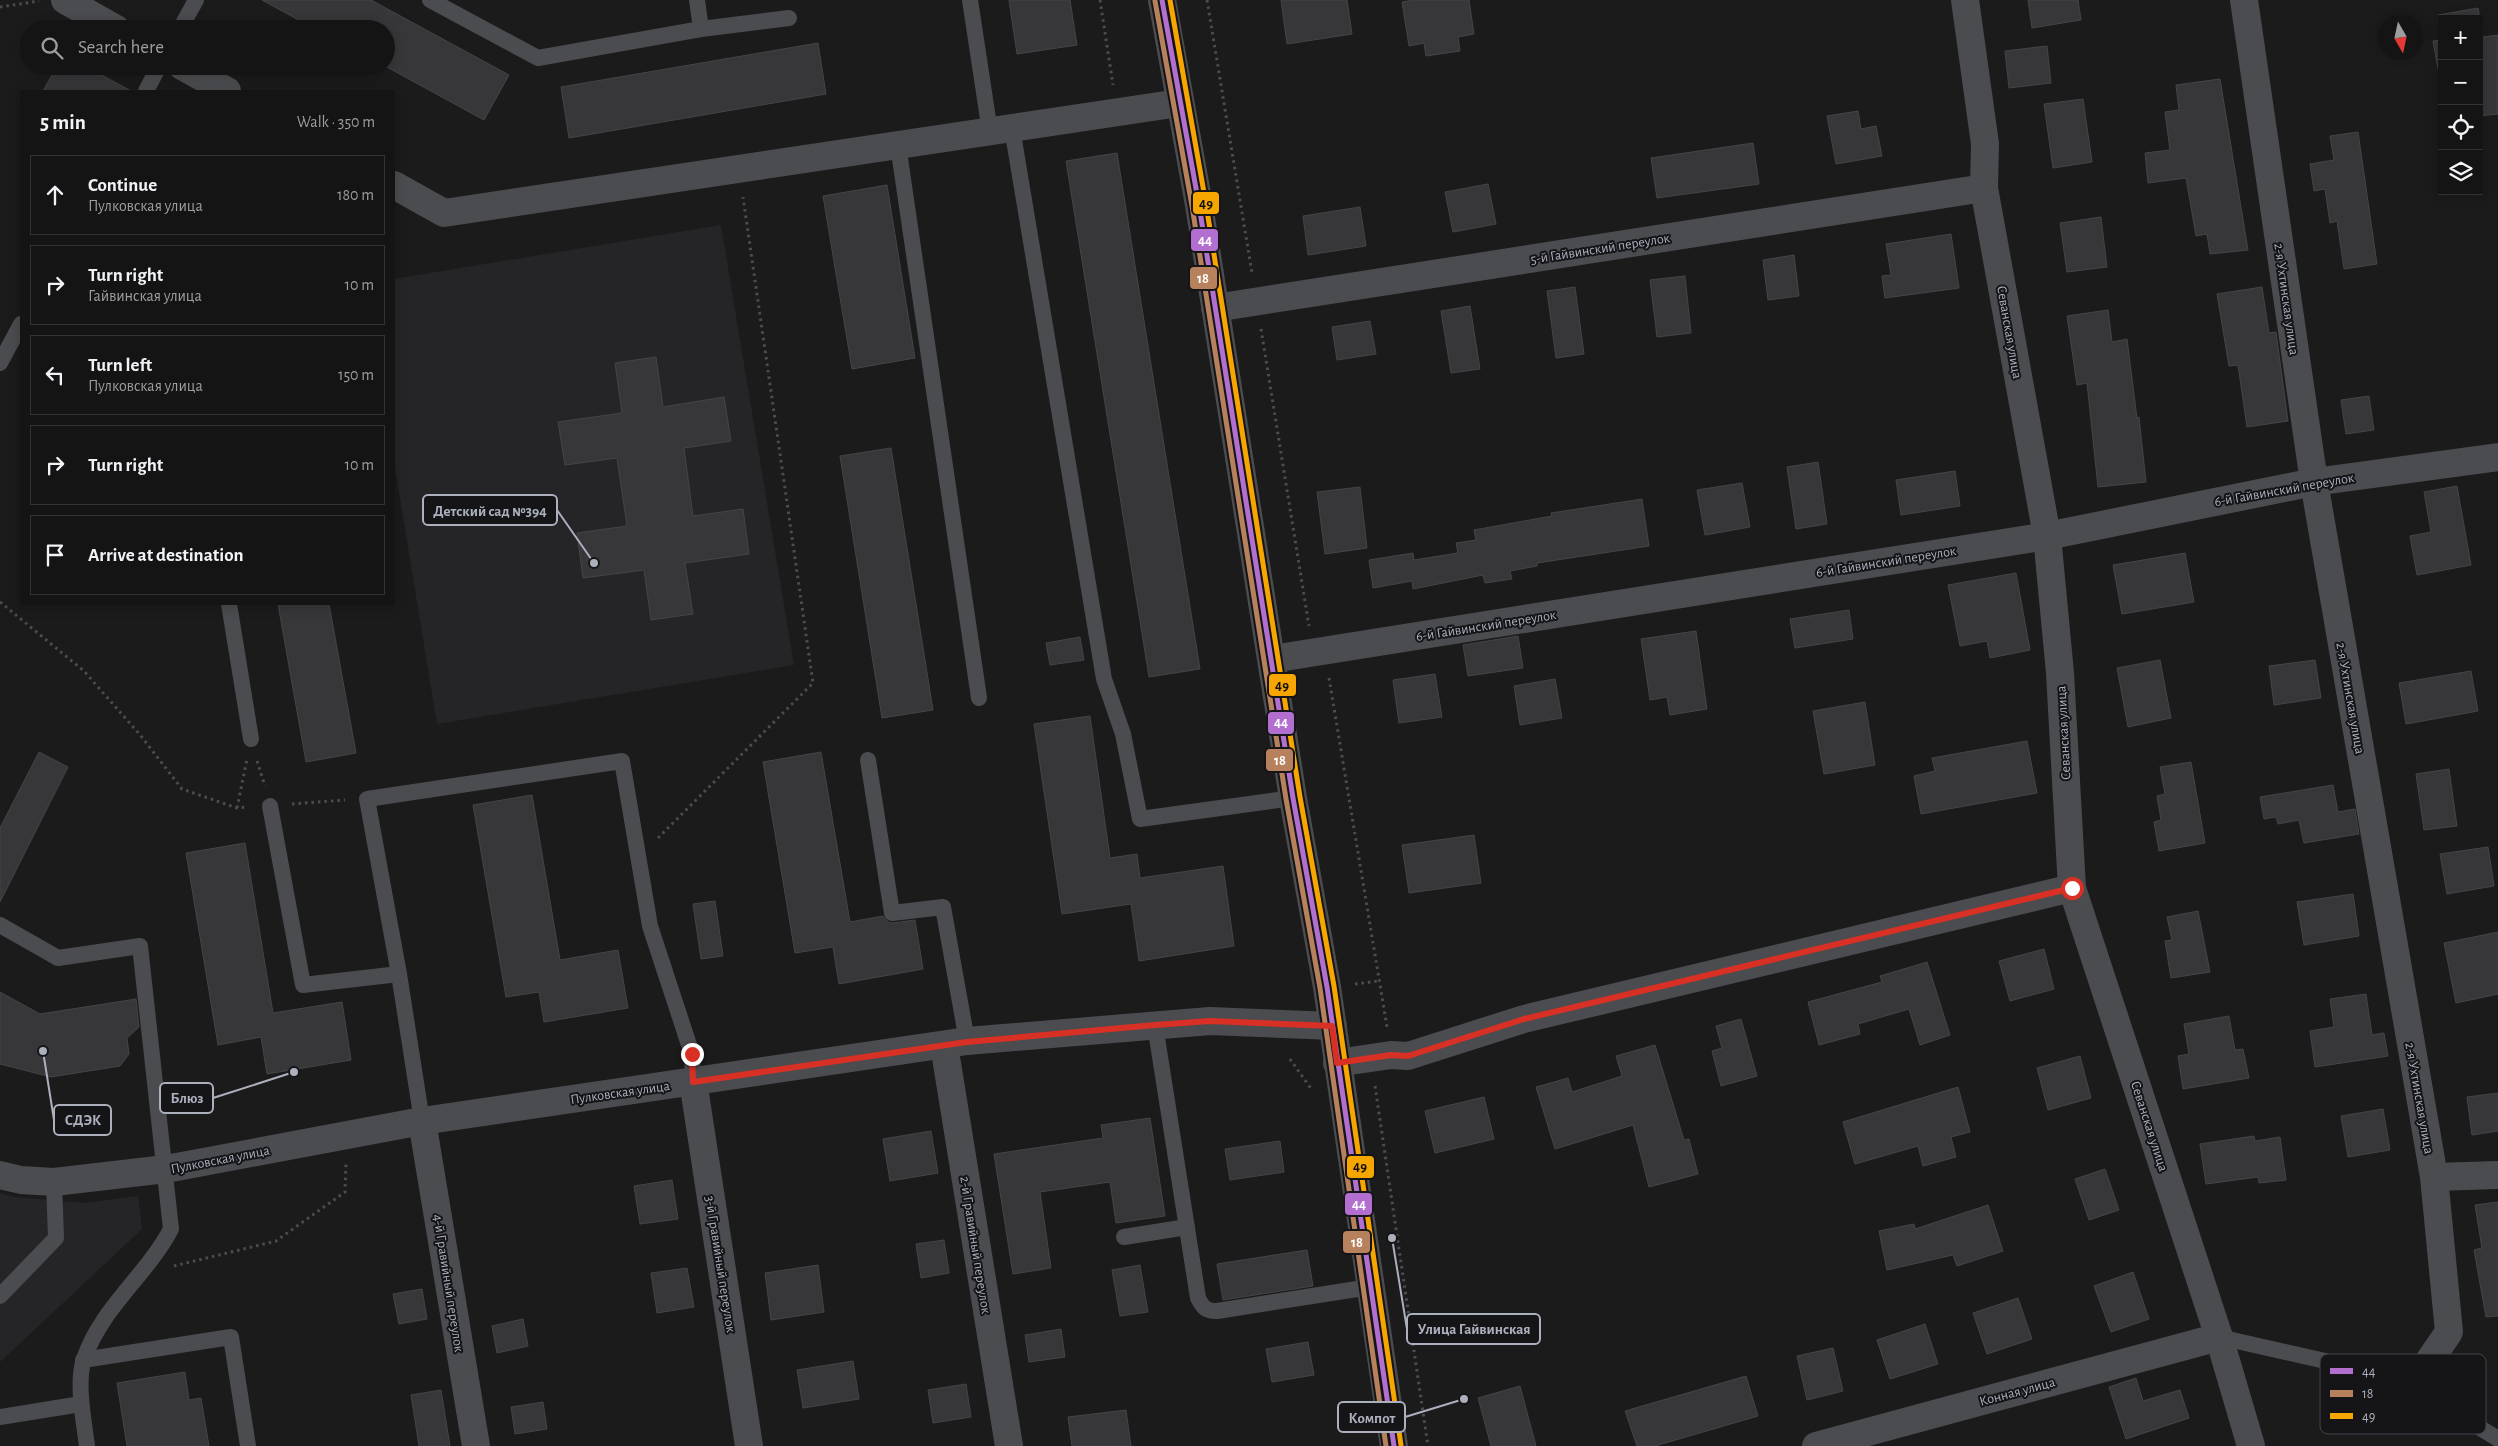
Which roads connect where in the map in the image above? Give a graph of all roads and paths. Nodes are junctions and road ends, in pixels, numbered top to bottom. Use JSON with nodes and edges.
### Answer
{"nodes":[{"id":1,"x":44,"y":0,"type":"edge"},
{"id":2,"x":64,"y":0,"type":"edge"},
{"id":3,"x":196,"y":0,"type":"edge"},
{"id":4,"x":430,"y":0,"type":"edge"},
{"id":5,"x":696,"y":0,"type":"edge"},
{"id":6,"x":970,"y":0,"type":"edge"},
{"id":7,"x":1100,"y":0,"type":"edge"},
{"id":8,"x":1162,"y":0,"type":"edge"},
{"id":9,"x":1207,"y":0,"type":"edge"},
{"id":10,"x":1966,"y":0,"type":"edge"},
{"id":11,"x":2244,"y":0,"type":"edge"},
{"id":12,"x":0,"y":7,"type":"edge"},
{"id":13,"x":789,"y":18,"type":"dead end"},
{"id":14,"x":100,"y":20,"type":"edge"},
{"id":15,"x":185,"y":20,"type":"edge"},
{"id":16,"x":701,"y":29,"type":"junction"},
{"id":17,"x":154,"y":75,"type":"edge"},
{"id":18,"x":198,"y":75,"type":"edge"},
{"id":19,"x":147,"y":90,"type":"edge"},
{"id":20,"x":225,"y":90,"type":"edge"},
{"id":21,"x":1179,"y":103,"type":"junction"},
{"id":22,"x":1117,"y":113,"type":"junction"},
{"id":23,"x":1001,"y":130,"type":"junction"},
{"id":24,"x":898,"y":145,"type":"junction"},
{"id":25,"x":739,"y":169,"type":"junction"},
{"id":26,"x":395,"y":186,"type":"edge"},
{"id":27,"x":1984,"y":188,"type":"junction"},
{"id":28,"x":1256,"y":302,"type":"junction"},
{"id":29,"x":1216,"y":308,"type":"junction"},
{"id":30,"x":20,"y":326,"type":"edge"},
{"id":31,"x":0,"y":364,"type":"edge"},
{"id":32,"x":2498,"y":457,"type":"edge"},
{"id":33,"x":2314,"y":482,"type":"junction"},
{"id":34,"x":2047,"y":536,"type":"junction"},
{"id":35,"x":0,"y":602,"type":"edge"},
{"id":36,"x":229,"y":605,"type":"edge"},
{"id":37,"x":1313,"y":652,"type":"junction"},
{"id":38,"x":1272,"y":659,"type":"junction"},
{"id":39,"x":979,"y":698,"type":"dead end"},
{"id":40,"x":251,"y":739,"type":"junction"},
{"id":41,"x":868,"y":760,"type":"dead end"},
{"id":42,"x":1292,"y":798,"type":"junction"},
{"id":43,"x":367,"y":799,"type":"junction"},
{"id":44,"x":270,"y":806,"type":"junction"},
{"id":45,"x":237,"y":808,"type":"junction"},
{"id":46,"x":639,"y":858,"type":"junction"},
{"id":47,"x":2072,"y":888,"type":"junction"},
{"id":48,"x":0,"y":925,"type":"edge"},
{"id":49,"x":399,"y":974,"type":"junction"},
{"id":50,"x":1379,"y":981,"type":"junction"},
{"id":51,"x":1348,"y":984,"type":"dead end"},
{"id":52,"x":1155,"y":1025,"type":"junction"},
{"id":53,"x":1332,"y":1026,"type":"junction"},
{"id":54,"x":955,"y":1043,"type":"junction"},
{"id":55,"x":1381,"y":1057,"type":"junction"},
{"id":56,"x":1290,"y":1059,"type":"dead end"},
{"id":57,"x":1337,"y":1063,"type":"junction"},
{"id":58,"x":693,"y":1082,"type":"junction"},
{"id":59,"x":1313,"y":1092,"type":"dead end"},
{"id":60,"x":422,"y":1121,"type":"junction"},
{"id":61,"x":346,"y":1154,"type":"dead end"},
{"id":62,"x":166,"y":1169,"type":"junction"},
{"id":63,"x":0,"y":1175,"type":"edge"},
{"id":64,"x":2498,"y":1176,"type":"edge"},
{"id":65,"x":2434,"y":1177,"type":"junction"},
{"id":66,"x":54,"y":1182,"type":"junction"},
{"id":67,"x":1187,"y":1227,"type":"junction"},
{"id":68,"x":1124,"y":1237,"type":"dead end"},
{"id":69,"x":139,"y":1273,"type":"junction"},
{"id":70,"x":1370,"y":1287,"type":"junction"},
{"id":71,"x":0,"y":1296,"type":"edge"},
{"id":72,"x":2219,"y":1336,"type":"junction"},
{"id":73,"x":2434,"y":1354,"type":"edge"},
{"id":74,"x":2320,"y":1359,"type":"edge"},
{"id":75,"x":83,"y":1360,"type":"junction"},
{"id":76,"x":81,"y":1404,"type":"junction"},
{"id":77,"x":0,"y":1417,"type":"edge"},
{"id":78,"x":2486,"y":1432,"type":"edge"},
{"id":79,"x":2498,"y":1439,"type":"edge"},
{"id":80,"x":87,"y":1446,"type":"edge"},
{"id":81,"x":248,"y":1446,"type":"edge"},
{"id":82,"x":476,"y":1446,"type":"edge"},
{"id":83,"x":750,"y":1446,"type":"edge"},
{"id":84,"x":1009,"y":1446,"type":"edge"},
{"id":85,"x":1394,"y":1446,"type":"edge"},
{"id":86,"x":1428,"y":1446,"type":"edge"},
{"id":87,"x":1818,"y":1446,"type":"edge"},
{"id":88,"x":2251,"y":1446,"type":"edge"}],
"edges":[{"from":1,"to":12,"type":"path"},
{"from":2,"to":14,"type":"street"},
{"from":3,"to":15,"type":"lane"},
{"from":4,"to":16,"type":"lane"},
{"from":5,"to":16,"type":"lane"},
{"from":6,"to":23,"type":"lane"},
{"from":7,"to":22,"type":"path"},
{"from":8,"to":21,"type":"street"},
{"from":9,"to":28,"type":"path"},
{"from":10,"to":27,"type":"street","name":"Севанская улица"},
{"from":11,"to":33,"type":"street","name":"2-я Ухтинская улица"},
{"from":13,"to":16,"type":"lane"},
{"from":17,"to":19,"type":"lane"},
{"from":18,"to":20,"type":"street"},
{"from":21,"to":22,"type":"street"},
{"from":21,"to":29,"type":"street"},
{"from":22,"to":23,"type":"street"},
{"from":23,"to":24,"type":"street"},
{"from":23,"to":42,"type":"lane"},
{"from":24,"to":25,"type":"street"},
{"from":24,"to":39,"type":"lane"},
{"from":25,"to":26,"type":"street"},
{"from":25,"to":46,"type":"path"},
{"from":27,"to":28,"type":"street","name":"5-й Гайвинский переулок"},
{"from":27,"to":34,"type":"street","name":"Севанская улица"},
{"from":28,"to":29,"type":"street","name":"5-й Гайвинский переулок"},
{"from":28,"to":37,"type":"path"},
{"from":29,"to":38,"type":"street"},
{"from":30,"to":31,"type":"lane"},
{"from":32,"to":33,"type":"street","name":"6-й Гайвинский переулок"},
{"from":33,"to":34,"type":"street","name":"6-й Гайвинский переулок"},
{"from":33,"to":65,"type":"street","name":"2-я Ухтинская улица"},
{"from":34,"to":37,"type":"street","name":"6-й Гайвинский переулок"},
{"from":34,"to":47,"type":"street","name":"Севанская улица"},
{"from":35,"to":45,"type":"path"},
{"from":36,"to":40,"type":"lane"},
{"from":37,"to":38,"type":"street","name":"6-й Гайвинский переулок"},
{"from":37,"to":50,"type":"path"},
{"from":38,"to":42,"type":"street"},
{"from":40,"to":44,"type":"path"},
{"from":40,"to":45,"type":"path"},
{"from":41,"to":54,"type":"lane"},
{"from":42,"to":53,"type":"street"},
{"from":43,"to":44,"type":"path"},
{"from":43,"to":46,"type":"lane"},
{"from":43,"to":49,"type":"lane"},
{"from":44,"to":45,"type":"path"},
{"from":44,"to":49,"type":"lane"},
{"from":46,"to":58,"type":"lane"},
{"from":47,"to":55,"type":"street"},
{"from":47,"to":72,"type":"street","name":"Севанская улица"},
{"from":48,"to":62,"type":"lane"},
{"from":49,"to":60,"type":"lane"},
{"from":50,"to":51,"type":"path"},
{"from":50,"to":55,"type":"path"},
{"from":52,"to":53,"type":"street","name":"Пулковская улица"},
{"from":52,"to":54,"type":"street","name":"Пулковская улица"},
{"from":52,"to":67,"type":"lane"},
{"from":53,"to":57,"type":"street"},
{"from":54,"to":58,"type":"street","name":"Пулковская улица"},
{"from":54,"to":84,"type":"street","name":"2-й Гравийный переулок"},
{"from":55,"to":57,"type":"street"},
{"from":55,"to":86,"type":"path"},
{"from":56,"to":59,"type":"path"},
{"from":57,"to":70,"type":"street"},
{"from":58,"to":60,"type":"street","name":"Пулковская улица"},
{"from":58,"to":83,"type":"street","name":"3-й Гравийный переулок"},
{"from":60,"to":62,"type":"street","name":"Пулковская улица"},
{"from":60,"to":82,"type":"street","name":"4-й Гравийный переулок"},
{"from":61,"to":69,"type":"path"},
{"from":62,"to":66,"type":"street","name":"Пулковская улица"},
{"from":62,"to":69,"type":"lane"},
{"from":63,"to":66,"type":"street","name":"Пулковская улица"},
{"from":64,"to":65,"type":"street"},
{"from":65,"to":73,"type":"street","name":"2-я Ухтинская улица"},
{"from":66,"to":71,"type":"lane"},
{"from":67,"to":68,"type":"lane"},
{"from":67,"to":70,"type":"lane"},
{"from":69,"to":75,"type":"lane"},
{"from":70,"to":85,"type":"street"},
{"from":72,"to":74,"type":"lane"},
{"from":72,"to":87,"type":"street","name":"Конная улица"},
{"from":72,"to":88,"type":"street","name":"Севанская улица"},
{"from":75,"to":76,"type":"lane"},
{"from":75,"to":81,"type":"lane"},
{"from":76,"to":77,"type":"lane"},
{"from":76,"to":80,"type":"lane"},
{"from":78,"to":79,"type":"lane"}]}
